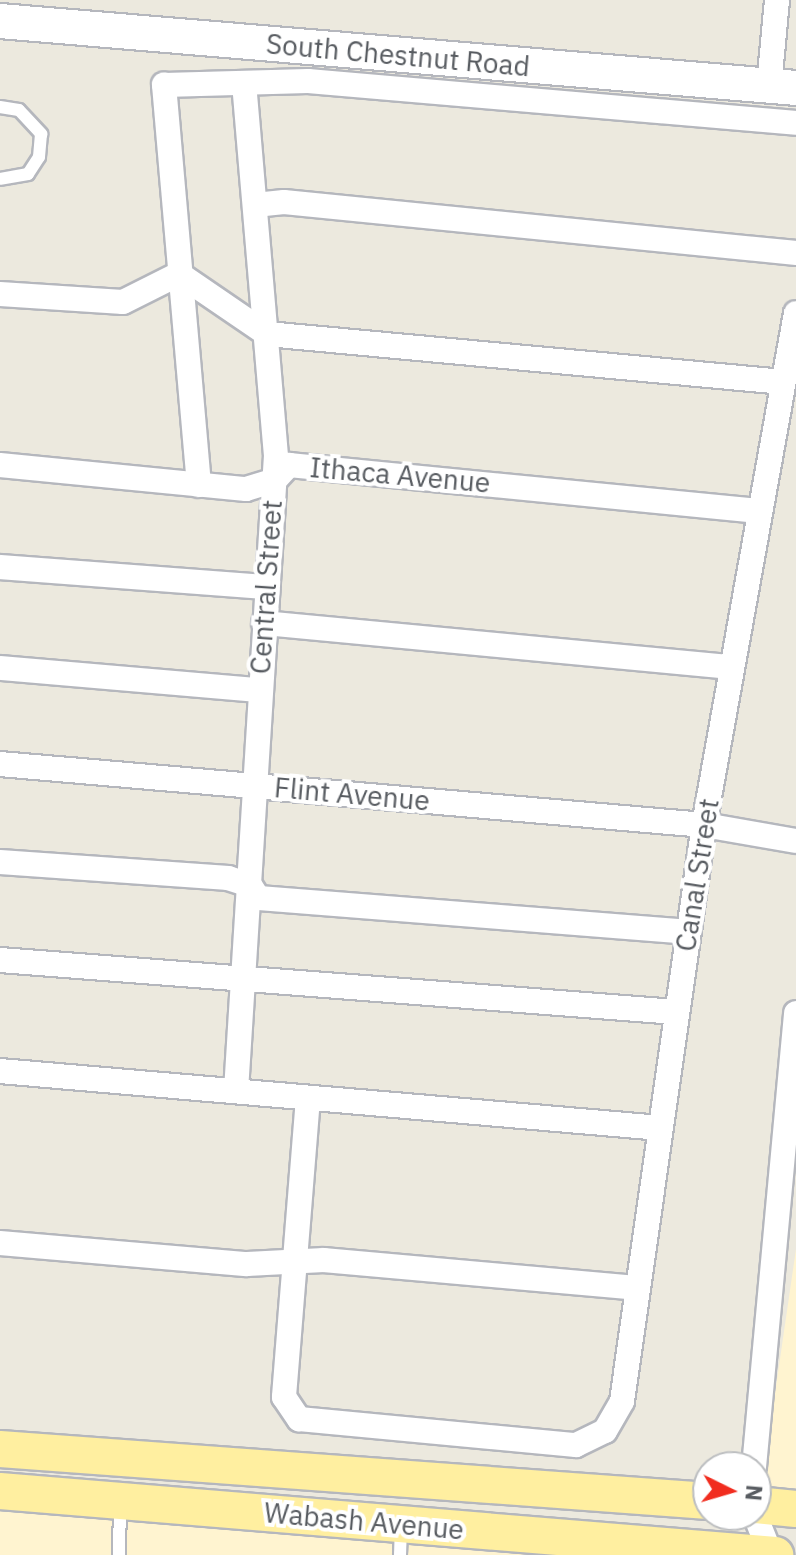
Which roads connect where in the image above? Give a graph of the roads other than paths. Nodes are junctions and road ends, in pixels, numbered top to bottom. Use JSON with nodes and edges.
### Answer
{"nodes":[{"id":1,"x":777,"y":0,"type":"edge"},
{"id":2,"x":41,"y":12,"type":"edge"},
{"id":3,"x":0,"y":21,"type":"edge"},
{"id":4,"x":244,"y":84,"type":"junction"},
{"id":5,"x":782,"y":87,"type":"edge"},
{"id":6,"x":0,"y":107,"type":"edge"},
{"id":7,"x":796,"y":123,"type":"edge"},
{"id":8,"x":0,"y":179,"type":"edge"},
{"id":9,"x":255,"y":205,"type":"junction"},
{"id":10,"x":796,"y":253,"type":"edge"},
{"id":11,"x":179,"y":274,"type":"junction"},
{"id":12,"x":0,"y":294,"type":"edge"},
{"id":13,"x":796,"y":313,"type":"edge"},
{"id":14,"x":267,"y":334,"type":"junction"},
{"id":15,"x":783,"y":382,"type":"junction"},
{"id":16,"x":0,"y":465,"type":"edge"},
{"id":17,"x":275,"y":480,"type":"junction"},
{"id":18,"x":199,"y":485,"type":"junction"},
{"id":19,"x":759,"y":511,"type":"junction"},
{"id":20,"x":0,"y":567,"type":"edge"},
{"id":21,"x":266,"y":587,"type":"junction"},
{"id":22,"x":264,"y":623,"type":"junction"},
{"id":23,"x":730,"y":667,"type":"junction"},
{"id":24,"x":0,"y":668,"type":"edge"},
{"id":25,"x":258,"y":690,"type":"junction"},
{"id":26,"x":0,"y":764,"type":"edge"},
{"id":27,"x":256,"y":786,"type":"junction"},
{"id":28,"x":704,"y":825,"type":"junction"},
{"id":29,"x":796,"y":841,"type":"edge"},
{"id":30,"x":0,"y":862,"type":"edge"},
{"id":31,"x":250,"y":885,"type":"junction"},
{"id":32,"x":688,"y":932,"type":"junction"},
{"id":33,"x":0,"y":960,"type":"edge"},
{"id":34,"x":246,"y":980,"type":"junction"},
{"id":35,"x":676,"y":1012,"type":"junction"},
{"id":36,"x":796,"y":1013,"type":"edge"},
{"id":37,"x":0,"y":1071,"type":"edge"},
{"id":38,"x":236,"y":1091,"type":"junction"},
{"id":39,"x":308,"y":1098,"type":"junction"},
{"id":40,"x":661,"y":1128,"type":"junction"},
{"id":41,"x":0,"y":1243,"type":"edge"},
{"id":42,"x":295,"y":1261,"type":"junction"},
{"id":43,"x":636,"y":1288,"type":"junction"},
{"id":44,"x":0,"y":1449,"type":"edge"},
{"id":45,"x":755,"y":1451,"type":"edge"},
{"id":46,"x":405,"y":1477,"type":"junction"},
{"id":47,"x":0,"y":1491,"type":"edge"},
{"id":48,"x":692,"y":1500,"type":"edge"},
{"id":49,"x":120,"y":1501,"type":"junction"},
{"id":50,"x":772,"y":1507,"type":"edge"},
{"id":51,"x":796,"y":1509,"type":"edge"},
{"id":52,"x":762,"y":1531,"type":"edge"},
{"id":53,"x":400,"y":1540,"type":"edge"},
{"id":54,"x":119,"y":1555,"type":"edge"},
{"id":55,"x":772,"y":1555,"type":"edge"}],
"edges":[{"from":1,"to":5,"type":"street"},
{"from":2,"to":3,"type":"street","name":"South Chestnut Road"},
{"from":2,"to":5,"type":"street","name":"South Chestnut Road"},
{"from":4,"to":7,"type":"street"},
{"from":4,"to":9,"type":"street","name":"Central Street"},
{"from":4,"to":11,"type":"street"},
{"from":6,"to":8,"type":"lane"},
{"from":9,"to":10,"type":"street"},
{"from":9,"to":14,"type":"street","name":"Central Street"},
{"from":11,"to":12,"type":"street"},
{"from":11,"to":14,"type":"street"},
{"from":11,"to":18,"type":"street"},
{"from":13,"to":15,"type":"street","name":"Canal Street"},
{"from":14,"to":15,"type":"street"},
{"from":14,"to":17,"type":"street","name":"Central Street"},
{"from":15,"to":19,"type":"street","name":"Canal Street"},
{"from":16,"to":18,"type":"street","name":"Ithaca Avenue"},
{"from":17,"to":18,"type":"street","name":"Ithaca Avenue"},
{"from":17,"to":19,"type":"street","name":"Ithaca Avenue"},
{"from":17,"to":21,"type":"street","name":"Central Street"},
{"from":19,"to":23,"type":"street","name":"Canal Street"},
{"from":20,"to":21,"type":"street"},
{"from":21,"to":22,"type":"street","name":"Central Street"},
{"from":22,"to":23,"type":"street"},
{"from":22,"to":25,"type":"street","name":"Central Street"},
{"from":23,"to":28,"type":"street","name":"Canal Street"},
{"from":24,"to":25,"type":"street"},
{"from":25,"to":27,"type":"street","name":"Central Street"},
{"from":26,"to":27,"type":"street","name":"Flint Avenue"},
{"from":27,"to":28,"type":"street","name":"Flint Avenue"},
{"from":27,"to":31,"type":"street","name":"Central Street"},
{"from":28,"to":29,"type":"street","name":"Flint Avenue"},
{"from":28,"to":32,"type":"street","name":"Canal Street"},
{"from":30,"to":31,"type":"street"},
{"from":31,"to":32,"type":"street"},
{"from":31,"to":34,"type":"street","name":"Central Street"},
{"from":32,"to":35,"type":"street","name":"Canal Street"},
{"from":33,"to":34,"type":"street"},
{"from":34,"to":35,"type":"street"},
{"from":34,"to":38,"type":"street","name":"Central Street"},
{"from":35,"to":40,"type":"street","name":"Canal Street"},
{"from":36,"to":45,"type":"street"},
{"from":37,"to":38,"type":"street"},
{"from":38,"to":39,"type":"street"},
{"from":39,"to":40,"type":"street"},
{"from":39,"to":42,"type":"street"},
{"from":40,"to":43,"type":"street","name":"Canal Street"},
{"from":41,"to":42,"type":"street"},
{"from":42,"to":43,"type":"street"},
{"from":42,"to":43,"type":"street","name":"Canal Street"},
{"from":44,"to":46,"type":"main road","name":"Wabash Avenue"},
{"from":46,"to":48,"type":"main road","name":"Wabash Avenue"},
{"from":46,"to":53,"type":"main road"},
{"from":47,"to":49,"type":"main road","name":"Wabash Avenue"},
{"from":49,"to":53,"type":"main road","name":"Wabash Avenue"},
{"from":49,"to":54,"type":"lane"},
{"from":50,"to":51,"type":"main road"},
{"from":52,"to":55,"type":"street"},
{"from":53,"to":55,"type":"main road","name":"Wabash Avenue"}]}
